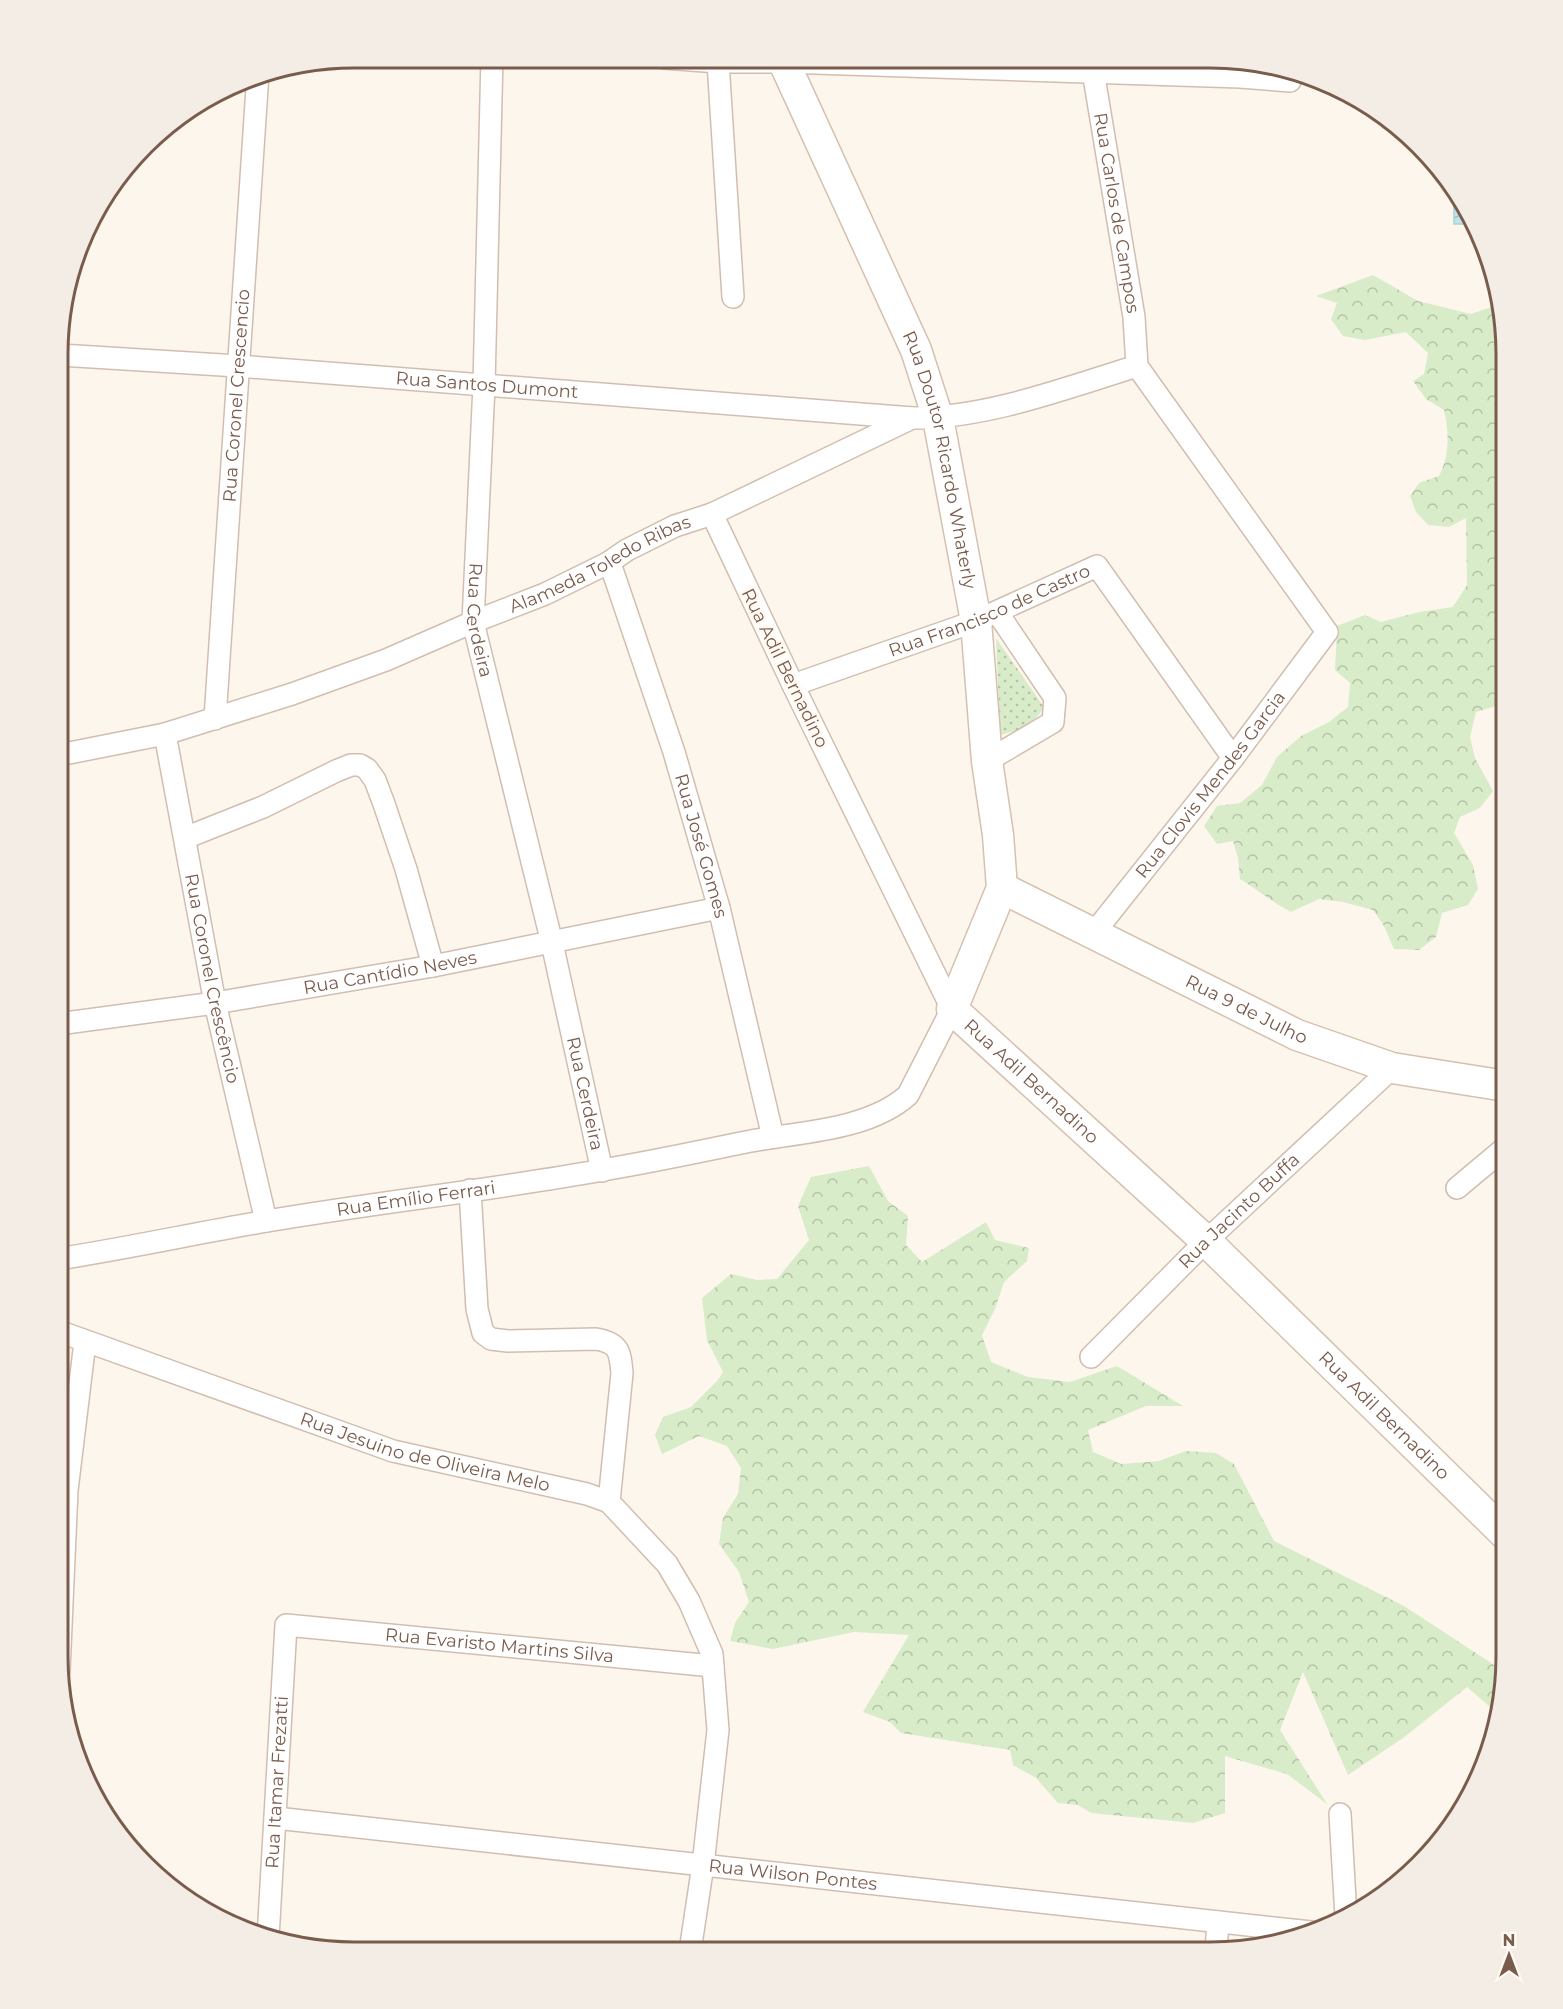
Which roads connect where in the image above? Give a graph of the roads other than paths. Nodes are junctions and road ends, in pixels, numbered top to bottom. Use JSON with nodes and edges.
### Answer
{"nodes":[{"id":1,"x":492,"y":68,"type":"edge"},
{"id":2,"x":718,"y":68,"type":"edge"},
{"id":3,"x":787,"y":68,"type":"edge"},
{"id":4,"x":1092,"y":68,"type":"edge"},
{"id":5,"x":1247,"y":70,"type":"edge"},
{"id":6,"x":1290,"y":81,"type":"dead end"},
{"id":7,"x":257,"y":84,"type":"edge"},
{"id":8,"x":733,"y":297,"type":"dead end"},
{"id":9,"x":68,"y":355,"type":"edge"},
{"id":10,"x":238,"y":366,"type":"junction"},
{"id":11,"x":1137,"y":366,"type":"junction"},
{"id":12,"x":484,"y":385,"type":"junction"},
{"id":13,"x":925,"y":418,"type":"junction"},
{"id":14,"x":712,"y":514,"type":"junction"},
{"id":15,"x":608,"y":563,"type":"junction"},
{"id":16,"x":987,"y":616,"type":"junction"},
{"id":17,"x":473,"y":622,"type":"junction"},
{"id":18,"x":793,"y":685,"type":"junction"},
{"id":19,"x":215,"y":719,"type":"junction"},
{"id":20,"x":165,"y":734,"type":"junction"},
{"id":21,"x":68,"y":753,"type":"edge"},
{"id":22,"x":1233,"y":759,"type":"junction"},
{"id":23,"x":987,"y":761,"type":"junction"},
{"id":24,"x":185,"y":838,"type":"junction"},
{"id":25,"x":1002,"y":888,"type":"junction"},
{"id":26,"x":719,"y":908,"type":"junction"},
{"id":27,"x":1093,"y":934,"type":"junction"},
{"id":28,"x":552,"y":943,"type":"junction"},
{"id":29,"x":433,"y":966,"type":"junction"},
{"id":30,"x":215,"y":1003,"type":"junction"},
{"id":31,"x":952,"y":1009,"type":"junction"},
{"id":32,"x":68,"y":1023,"type":"edge"},
{"id":33,"x":1392,"y":1068,"type":"junction"},
{"id":34,"x":1496,"y":1084,"type":"edge"},
{"id":35,"x":773,"y":1137,"type":"junction"},
{"id":36,"x":1496,"y":1156,"type":"edge"},
{"id":37,"x":602,"y":1170,"type":"junction"},
{"id":38,"x":1458,"y":1188,"type":"dead end"},
{"id":39,"x":470,"y":1190,"type":"junction"},
{"id":40,"x":266,"y":1221,"type":"junction"},
{"id":41,"x":1206,"y":1240,"type":"junction"},
{"id":42,"x":68,"y":1257,"type":"edge"},
{"id":43,"x":68,"y":1335,"type":"edge"},
{"id":44,"x":85,"y":1342,"type":"junction"},
{"id":45,"x":1091,"y":1358,"type":"dead end"},
{"id":46,"x":68,"y":1450,"type":"edge"},
{"id":47,"x":609,"y":1502,"type":"junction"},
{"id":48,"x":1496,"y":1525,"type":"edge"},
{"id":49,"x":286,"y":1625,"type":"joint"},
{"id":50,"x":713,"y":1666,"type":"junction"},
{"id":51,"x":1340,"y":1814,"type":"dead end"},
{"id":52,"x":276,"y":1818,"type":"junction"},
{"id":53,"x":703,"y":1865,"type":"junction"},
{"id":54,"x":1345,"y":1907,"type":"edge"},
{"id":55,"x":1218,"y":1922,"type":"junction"},
{"id":56,"x":269,"y":1929,"type":"edge"},
{"id":57,"x":1291,"y":1930,"type":"edge"},
{"id":58,"x":691,"y":1942,"type":"edge"},
{"id":59,"x":1217,"y":1942,"type":"edge"}],
"edges":[{"from":1,"to":12,"type":"street","name":"Rua Cerdeira"},
{"from":2,"to":8,"type":"street"},
{"from":3,"to":13,"type":"main road","name":"Rua Doutor Ricardo Whaterly"},
{"from":4,"to":11,"type":"street","name":"Rua Carlos de Campos"},
{"from":5,"to":6,"type":"street"},
{"from":7,"to":10,"type":"street","name":"Rua Coronel Crescencio"},
{"from":9,"to":10,"type":"street","name":"Rua Santos Dumont"},
{"from":10,"to":12,"type":"street","name":"Rua Santos Dumont"},
{"from":10,"to":19,"type":"street","name":"Rua Coronel Crescencio"},
{"from":11,"to":13,"type":"street","name":"Alameda Toledo Ribas"},
{"from":11,"to":22,"type":"street","name":"Rua Clovis Mendes Garcia"},
{"from":12,"to":13,"type":"street","name":"Rua Santos Dumont"},
{"from":12,"to":17,"type":"street","name":"Rua Cerdeira"},
{"from":13,"to":14,"type":"street","name":"Alameda Toledo Ribas"},
{"from":13,"to":16,"type":"main road","name":"Rua Doutor Ricardo Whaterly"},
{"from":14,"to":15,"type":"street","name":"Alameda Toledo Ribas"},
{"from":14,"to":18,"type":"street","name":"Rua Adil Bernadino"},
{"from":15,"to":17,"type":"street","name":"Alameda Toledo Ribas"},
{"from":15,"to":26,"type":"street","name":"Rua José Gomes"},
{"from":16,"to":18,"type":"street","name":"Rua Francisco de Castro"},
{"from":16,"to":22,"type":"street","name":"Rua Francisco de Castro"},
{"from":16,"to":23,"type":"main road","name":"Rua Doutor Ricardo Whaterly"},
{"from":16,"to":23,"type":"street"},
{"from":17,"to":19,"type":"street","name":"Alameda Toledo Ribas"},
{"from":17,"to":28,"type":"street","name":"Rua Cerdeira"},
{"from":18,"to":31,"type":"street","name":"Rua Adil Bernadino"},
{"from":19,"to":20,"type":"street","name":"Alameda Toledo Ribas"},
{"from":20,"to":21,"type":"street","name":"Alameda Toledo Ribas"},
{"from":20,"to":24,"type":"street","name":"Rua Coronel Crescêncio"},
{"from":22,"to":27,"type":"street","name":"Rua Clovis Mendes Garcia"},
{"from":23,"to":25,"type":"main road","name":"Rua Doutor Ricardo Whaterly"},
{"from":24,"to":29,"type":"street"},
{"from":24,"to":30,"type":"street","name":"Rua Coronel Crescêncio"},
{"from":25,"to":27,"type":"main road","name":"Rua 9 de Julho"},
{"from":25,"to":31,"type":"main road"},
{"from":26,"to":28,"type":"street","name":"Rua Cantídio Neves"},
{"from":26,"to":35,"type":"street","name":"Rua José Gomes"},
{"from":27,"to":33,"type":"main road","name":"Rua 9 de Julho"},
{"from":28,"to":29,"type":"street","name":"Rua Cantídio Neves"},
{"from":28,"to":37,"type":"street","name":"Rua Cerdeira"},
{"from":29,"to":30,"type":"street","name":"Rua Cantídio Neves"},
{"from":30,"to":32,"type":"street","name":"Rua Cantídio Neves"},
{"from":30,"to":40,"type":"street","name":"Rua Coronel Crescêncio"},
{"from":31,"to":35,"type":"street","name":"Rua Emílio Ferrari"},
{"from":31,"to":41,"type":"main road","name":"Rua Adil Bernadino"},
{"from":33,"to":34,"type":"main road","name":"Rua 9 de Julho"},
{"from":33,"to":41,"type":"street","name":"Rua Jacinto Buffa"},
{"from":35,"to":37,"type":"street","name":"Rua Emílio Ferrari"},
{"from":36,"to":38,"type":"street"},
{"from":37,"to":39,"type":"street","name":"Rua Emílio Ferrari"},
{"from":39,"to":40,"type":"street","name":"Rua Emílio Ferrari"},
{"from":39,"to":47,"type":"street"},
{"from":40,"to":42,"type":"street","name":"Rua Emílio Ferrari"},
{"from":41,"to":45,"type":"street","name":"Rua Jacinto Buffa"},
{"from":41,"to":48,"type":"main road","name":"Rua Adil Bernadino"},
{"from":43,"to":44,"type":"street","name":"Rua Jesuino de Oliveira Melo"},
{"from":44,"to":46,"type":"street"},
{"from":44,"to":47,"type":"street","name":"Rua Jesuino de Oliveira Melo"},
{"from":47,"to":50,"type":"street","name":"Rua Jesuino de Oliveira Melo"},
{"from":49,"to":50,"type":"street","name":"Rua Evaristo Martins Silva"},
{"from":49,"to":52,"type":"street","name":"Rua Itamar Frezatti"},
{"from":50,"to":53,"type":"street","name":"Rua Jesuino de Oliveira Melo"},
{"from":51,"to":54,"type":"street"},
{"from":52,"to":53,"type":"street","name":"Rua Wilson Pontes"},
{"from":52,"to":56,"type":"street","name":"Rua Itamar Frezatti"},
{"from":53,"to":55,"type":"street","name":"Rua Wilson Pontes"},
{"from":53,"to":58,"type":"street","name":"Rua Jesuino de Oliveira Melo"},
{"from":55,"to":57,"type":"street","name":"Rua Wilson Pontes"},
{"from":55,"to":59,"type":"street"}]}
